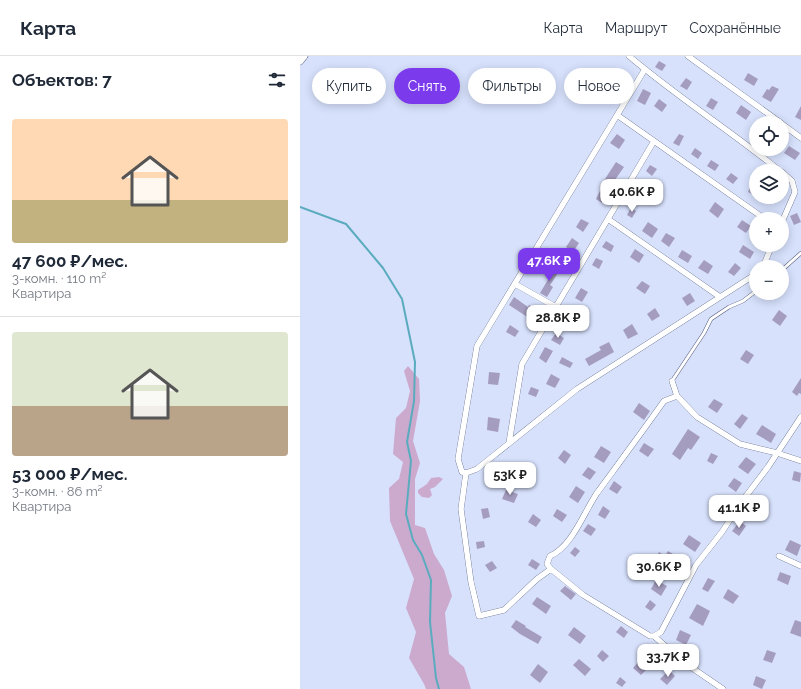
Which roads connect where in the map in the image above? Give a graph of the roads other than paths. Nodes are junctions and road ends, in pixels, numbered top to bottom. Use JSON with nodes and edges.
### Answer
{"nodes":[{"id":1,"x":304,"y":56,"type":"edge"},
{"id":2,"x":629,"y":56,"type":"edge"},
{"id":3,"x":688,"y":56,"type":"edge"},
{"id":4,"x":300,"y":61,"type":"edge"},
{"id":5,"x":645,"y":70,"type":"junction"},
{"id":6,"x":617,"y":115,"type":"junction"},
{"id":7,"x":771,"y":116,"type":"edge"},
{"id":8,"x":789,"y":129,"type":"edge"},
{"id":9,"x":801,"y":138,"type":"edge"},
{"id":10,"x":654,"y":141,"type":"junction"},
{"id":11,"x":771,"y":164,"type":"edge"},
{"id":12,"x":789,"y":179,"type":"edge"},
{"id":13,"x":755,"y":212,"type":"edge"},
{"id":14,"x":786,"y":212,"type":"edge"},
{"id":15,"x":608,"y":219,"type":"junction"},
{"id":16,"x":801,"y":254,"type":"edge"},
{"id":17,"x":789,"y":264,"type":"edge"},
{"id":18,"x":749,"y":278,"type":"edge"},
{"id":19,"x":515,"y":284,"type":"junction"},
{"id":20,"x":749,"y":296,"type":"edge"},
{"id":21,"x":720,"y":297,"type":"junction"},
{"id":22,"x":556,"y":307,"type":"junction"},
{"id":23,"x":672,"y":381,"type":"joint"},
{"id":24,"x":677,"y":396,"type":"junction"},
{"id":25,"x":801,"y":417,"type":"edge"},
{"id":26,"x":509,"y":443,"type":"junction"},
{"id":27,"x":777,"y":453,"type":"junction"},
{"id":28,"x":801,"y":461,"type":"edge"},
{"id":29,"x":466,"y":474,"type":"junction"},
{"id":30,"x":779,"y":556,"type":"dead end"},
{"id":31,"x":801,"y":566,"type":"edge"},
{"id":32,"x":551,"y":570,"type":"junction"},
{"id":33,"x":652,"y":636,"type":"junction"},
{"id":34,"x":723,"y":689,"type":"edge"}],
"edges":[{"from":1,"to":4,"type":"street"},
{"from":2,"to":5,"type":"street"},
{"from":3,"to":7,"type":"street"},
{"from":5,"to":6,"type":"street"},
{"from":5,"to":11,"type":"street"},
{"from":6,"to":10,"type":"street"},
{"from":6,"to":19,"type":"street"},
{"from":8,"to":9,"type":"street"},
{"from":10,"to":13,"type":"street"},
{"from":10,"to":15,"type":"street"},
{"from":12,"to":14,"type":"street"},
{"from":15,"to":21,"type":"street"},
{"from":15,"to":22,"type":"street"},
{"from":16,"to":17,"type":"lane"},
{"from":18,"to":21,"type":"street"},
{"from":19,"to":22,"type":"street"},
{"from":19,"to":29,"type":"street"},
{"from":20,"to":23,"type":"lane"},
{"from":21,"to":26,"type":"street"},
{"from":22,"to":26,"type":"street"},
{"from":23,"to":24,"type":"street"},
{"from":24,"to":27,"type":"street"},
{"from":24,"to":32,"type":"street"},
{"from":25,"to":27,"type":"street"},
{"from":26,"to":29,"type":"street"},
{"from":27,"to":28,"type":"street"},
{"from":27,"to":33,"type":"street"},
{"from":29,"to":32,"type":"street"},
{"from":30,"to":31,"type":"street"},
{"from":32,"to":33,"type":"street"},
{"from":33,"to":34,"type":"street"}]}
